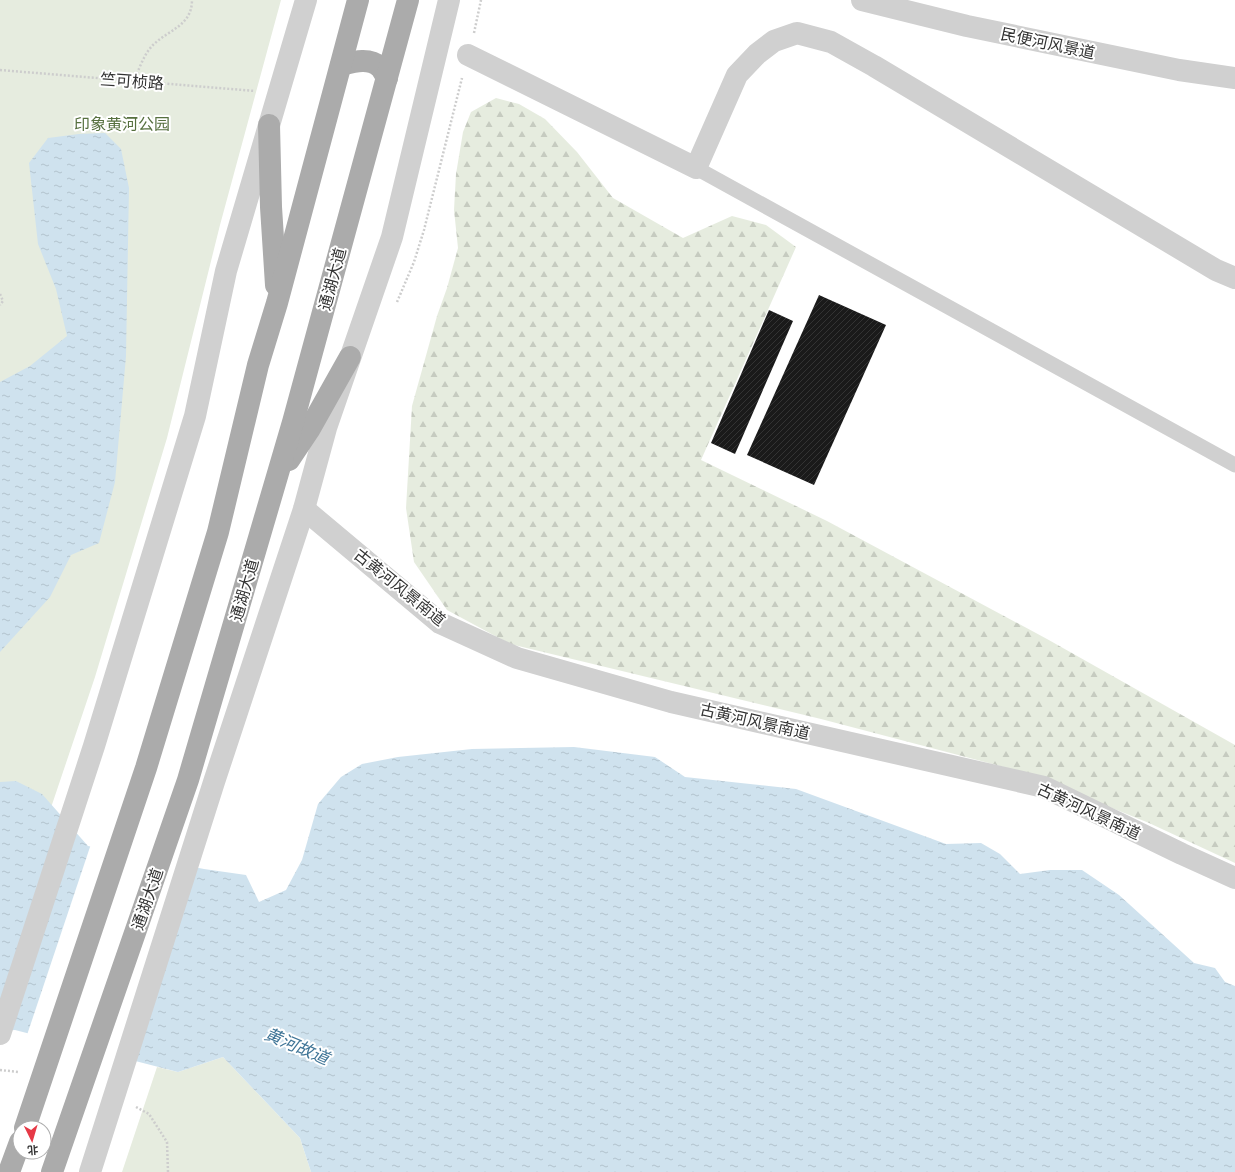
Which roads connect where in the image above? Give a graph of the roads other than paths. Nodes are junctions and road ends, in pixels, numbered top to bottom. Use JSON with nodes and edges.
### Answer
{"nodes":[{"id":1,"x":306,"y":0,"type":"edge"},
{"id":2,"x":358,"y":0,"type":"edge"},
{"id":3,"x":408,"y":0,"type":"edge"},
{"id":4,"x":449,"y":0,"type":"edge"},
{"id":5,"x":862,"y":0,"type":"edge"},
{"id":6,"x":468,"y":55,"type":"dead end"},
{"id":7,"x":341,"y":65,"type":"junction"},
{"id":8,"x":387,"y":78,"type":"junction"},
{"id":9,"x":1235,"y":78,"type":"edge"},
{"id":10,"x":269,"y":125,"type":"junction"},
{"id":11,"x":696,"y":168,"type":"junction"},
{"id":12,"x":1235,"y":278,"type":"edge"},
{"id":13,"x":277,"y":303,"type":"junction"},
{"id":14,"x":350,"y":357,"type":"junction"},
{"id":15,"x":1235,"y":465,"type":"edge"},
{"id":16,"x":278,"y":476,"type":"junction"},
{"id":17,"x":304,"y":509,"type":"junction"},
{"id":18,"x":1235,"y":878,"type":"edge"},
{"id":19,"x":0,"y":1034,"type":"edge"},
{"id":20,"x":28,"y":1120,"type":"edge"},
{"id":21,"x":14,"y":1160,"type":"edge"},
{"id":22,"x":92,"y":1166,"type":"edge"},
{"id":23,"x":9,"y":1172,"type":"edge"},
{"id":24,"x":52,"y":1172,"type":"edge"}],
"edges":[{"from":1,"to":10,"type":"street"},
{"from":2,"to":7,"type":"main road"},
{"from":3,"to":8,"type":"main road","name":"通湖大道"},
{"from":4,"to":14,"type":"street"},
{"from":5,"to":9,"type":"street","name":"民便河风景道"},
{"from":6,"to":11,"type":"street"},
{"from":7,"to":8,"type":"main road"},
{"from":7,"to":13,"type":"main road"},
{"from":8,"to":16,"type":"main road","name":"通湖大道"},
{"from":10,"to":13,"type":"main road"},
{"from":10,"to":19,"type":"street"},
{"from":11,"to":12,"type":"street"},
{"from":11,"to":15,"type":"lane"},
{"from":13,"to":20,"type":"main road"},
{"from":14,"to":16,"type":"main road"},
{"from":14,"to":17,"type":"street"},
{"from":16,"to":24,"type":"main road","name":"通湖大道"},
{"from":17,"to":18,"type":"street","name":"古黄河风景南道"},
{"from":17,"to":22,"type":"street"},
{"from":21,"to":23,"type":"main road"}]}
